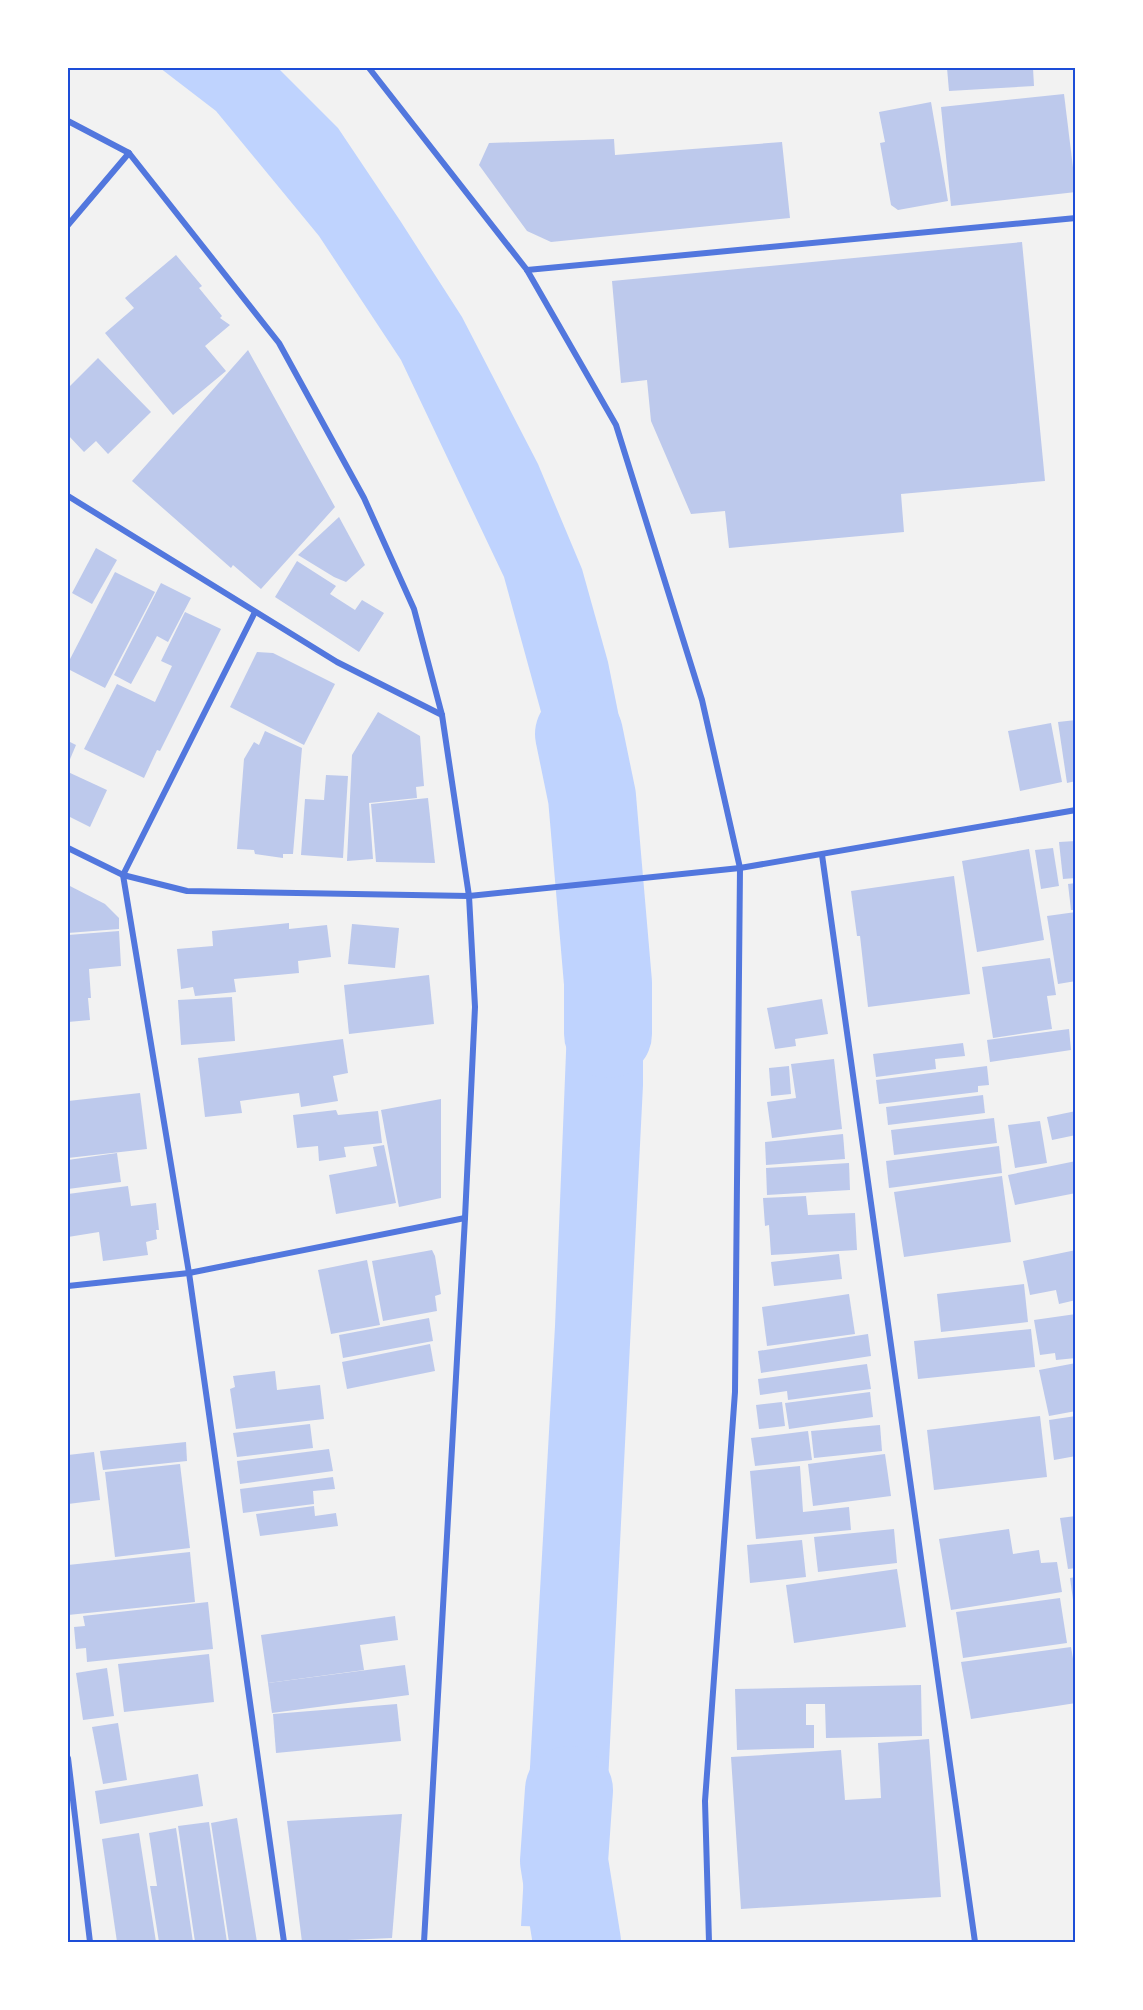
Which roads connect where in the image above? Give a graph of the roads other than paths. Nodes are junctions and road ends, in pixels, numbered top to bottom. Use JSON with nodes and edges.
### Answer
{"nodes":[{"id":1,"x":369,"y":68,"type":"edge"},
{"id":2,"x":68,"y":121,"type":"edge"},
{"id":3,"x":129,"y":153,"type":"junction"},
{"id":4,"x":1076,"y":218,"type":"edge"},
{"id":5,"x":68,"y":225,"type":"edge"},
{"id":6,"x":527,"y":270,"type":"junction"},
{"id":7,"x":68,"y":496,"type":"edge"},
{"id":8,"x":255,"y":612,"type":"junction"},
{"id":9,"x":442,"y":715,"type":"junction"},
{"id":10,"x":1076,"y":810,"type":"edge"},
{"id":11,"x":68,"y":848,"type":"edge"},
{"id":12,"x":822,"y":855,"type":"junction"},
{"id":13,"x":741,"y":868,"type":"junction"},
{"id":14,"x":123,"y":875,"type":"junction"},
{"id":15,"x":469,"y":896,"type":"junction"},
{"id":16,"x":465,"y":1218,"type":"junction"},
{"id":17,"x":189,"y":1273,"type":"junction"},
{"id":18,"x":68,"y":1286,"type":"edge"},
{"id":19,"x":68,"y":1758,"type":"edge"},
{"id":20,"x":90,"y":1942,"type":"edge"},
{"id":21,"x":284,"y":1942,"type":"edge"},
{"id":22,"x":424,"y":1942,"type":"edge"},
{"id":23,"x":709,"y":1942,"type":"edge"},
{"id":24,"x":975,"y":1942,"type":"edge"}],
"edges":[{"from":1,"to":6,"type":"street"},
{"from":2,"to":3,"type":"street"},
{"from":3,"to":5,"type":"street"},
{"from":3,"to":9,"type":"street"},
{"from":4,"to":6,"type":"street"},
{"from":6,"to":13,"type":"street"},
{"from":7,"to":8,"type":"street"},
{"from":8,"to":9,"type":"street"},
{"from":8,"to":14,"type":"street"},
{"from":9,"to":15,"type":"street"},
{"from":10,"to":12,"type":"street"},
{"from":11,"to":14,"type":"street"},
{"from":12,"to":13,"type":"street"},
{"from":12,"to":24,"type":"street"},
{"from":13,"to":15,"type":"street"},
{"from":13,"to":23,"type":"street"},
{"from":14,"to":15,"type":"street"},
{"from":14,"to":17,"type":"street"},
{"from":15,"to":16,"type":"street"},
{"from":16,"to":17,"type":"street"},
{"from":16,"to":22,"type":"street"},
{"from":17,"to":18,"type":"street"},
{"from":17,"to":21,"type":"street"},
{"from":19,"to":20,"type":"street"}]}
